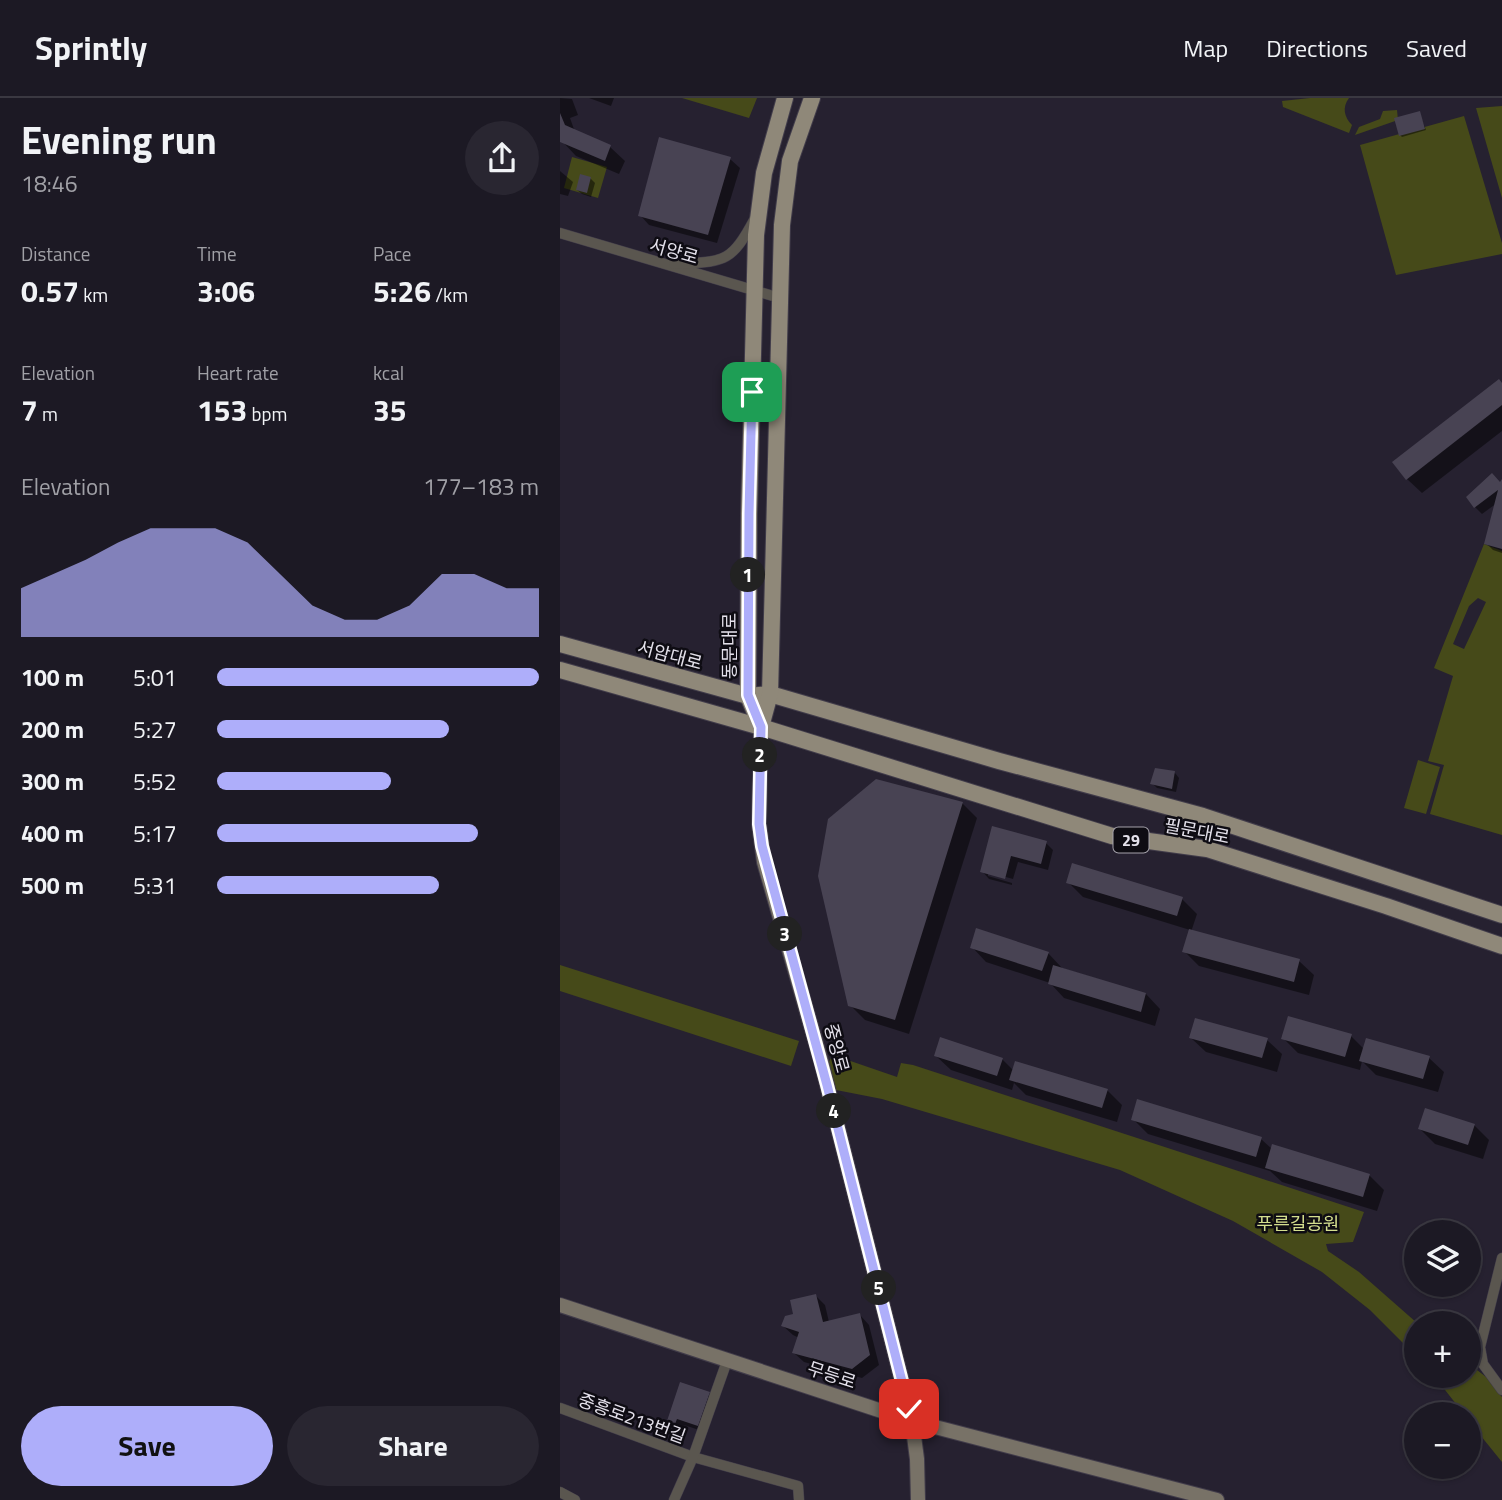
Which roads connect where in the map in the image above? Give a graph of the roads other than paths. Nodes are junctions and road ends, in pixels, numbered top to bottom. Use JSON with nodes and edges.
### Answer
{"nodes":[{"id":1,"x":785,"y":98,"type":"edge"},
{"id":2,"x":812,"y":98,"type":"edge"},
{"id":3,"x":758,"y":213,"type":"junction"},
{"id":4,"x":560,"y":233,"type":"edge"},
{"id":5,"x":665,"y":265,"type":"junction"},
{"id":6,"x":756,"y":292,"type":"junction"},
{"id":7,"x":780,"y":298,"type":"junction"},
{"id":8,"x":560,"y":644,"type":"edge"},
{"id":9,"x":560,"y":670,"type":"edge"},
{"id":10,"x":771,"y":694,"type":"junction"},
{"id":11,"x":748,"y":695,"type":"junction"},
{"id":12,"x":761,"y":727,"type":"junction"},
{"id":13,"x":1502,"y":915,"type":"edge"},
{"id":14,"x":1502,"y":946,"type":"edge"},
{"id":15,"x":1502,"y":1258,"type":"edge"},
{"id":16,"x":560,"y":1306,"type":"edge"},
{"id":17,"x":727,"y":1361,"type":"junction"},
{"id":18,"x":1502,"y":1390,"type":"edge"},
{"id":19,"x":560,"y":1408,"type":"edge"},
{"id":20,"x":912,"y":1421,"type":"junction"},
{"id":21,"x":693,"y":1457,"type":"junction"},
{"id":22,"x":560,"y":1492,"type":"edge"},
{"id":23,"x":575,"y":1500,"type":"edge"},
{"id":24,"x":674,"y":1500,"type":"edge"},
{"id":25,"x":799,"y":1500,"type":"edge"},
{"id":26,"x":918,"y":1500,"type":"edge"},
{"id":27,"x":1217,"y":1500,"type":"edge"}],
"edges":[{"from":1,"to":3,"type":"main road","name":"동문대로"},
{"from":2,"to":7,"type":"main road"},
{"from":3,"to":5,"type":"street"},
{"from":3,"to":6,"type":"main road","name":"동문대로"},
{"from":4,"to":5,"type":"street","name":"서양로"},
{"from":5,"to":6,"type":"street","name":"서양로"},
{"from":6,"to":7,"type":"street","name":"서양로"},
{"from":6,"to":11,"type":"main road","name":"동문대로"},
{"from":7,"to":10,"type":"main road"},
{"from":8,"to":11,"type":"main road","name":"서암대로"},
{"from":9,"to":12,"type":"main road"},
{"from":10,"to":11,"type":"main road","name":"서암대로"},
{"from":10,"to":12,"type":"main road"},
{"from":10,"to":13,"type":"main road","name":"필문대로","number":"29"},
{"from":11,"to":12,"type":"main road","name":"동문대로"},
{"from":12,"to":14,"type":"main road","name":"필문대로","number":"29"},
{"from":12,"to":20,"type":"main road","name":"중앙로"},
{"from":15,"to":18,"type":"street"},
{"from":16,"to":17,"type":"main road","name":"무등로"},
{"from":17,"to":20,"type":"main road","name":"무등로"},
{"from":17,"to":21,"type":"street"},
{"from":19,"to":21,"type":"street","name":"중흥로213번길"},
{"from":20,"to":26,"type":"main road","name":"중앙로"},
{"from":20,"to":27,"type":"main road","name":"무등로"},
{"from":21,"to":24,"type":"street"},
{"from":21,"to":25,"type":"street","name":"중흥로213번길"},
{"from":22,"to":23,"type":"street"}]}
